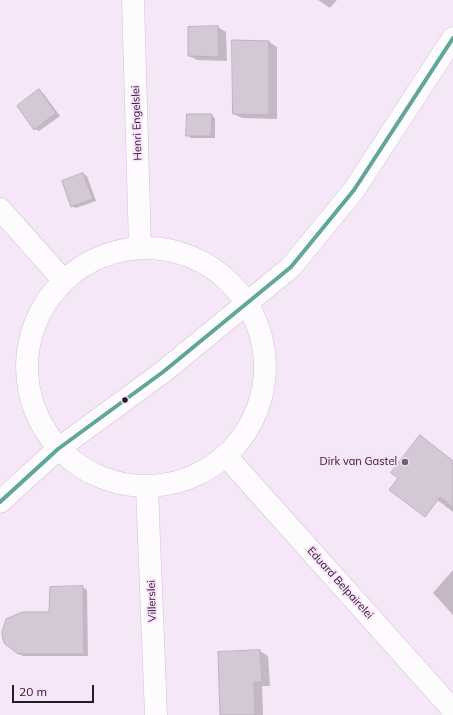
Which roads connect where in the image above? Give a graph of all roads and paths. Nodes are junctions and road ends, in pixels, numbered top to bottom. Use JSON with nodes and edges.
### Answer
{"nodes":[{"id":1,"x":133,"y":0,"type":"edge"},
{"id":2,"x":453,"y":38,"type":"edge"},
{"id":3,"x":0,"y":209,"type":"edge"},
{"id":4,"x":140,"y":247,"type":"junction"},
{"id":5,"x":64,"y":281,"type":"junction"},
{"id":6,"x":247,"y":303,"type":"junction"},
{"id":7,"x":58,"y":449,"type":"junction"},
{"id":8,"x":226,"y":456,"type":"junction"},
{"id":9,"x":147,"y":488,"type":"junction"},
{"id":10,"x":0,"y":502,"type":"edge"},
{"id":11,"x":453,"y":710,"type":"edge"},
{"id":12,"x":156,"y":715,"type":"edge"}],
"edges":[{"from":1,"to":4,"type":"street","name":"Henri Engelslei"},
{"from":2,"to":6,"type":"street"},
{"from":3,"to":5,"type":"street"},
{"from":4,"to":5,"type":"street"},
{"from":4,"to":6,"type":"street"},
{"from":5,"to":7,"type":"street"},
{"from":6,"to":7,"type":"street"},
{"from":6,"to":8,"type":"street"},
{"from":7,"to":9,"type":"street"},
{"from":7,"to":10,"type":"street"},
{"from":8,"to":9,"type":"street"},
{"from":8,"to":11,"type":"street","name":"Eduard Belpairelei"},
{"from":9,"to":12,"type":"street","name":"Villerslei"}]}
